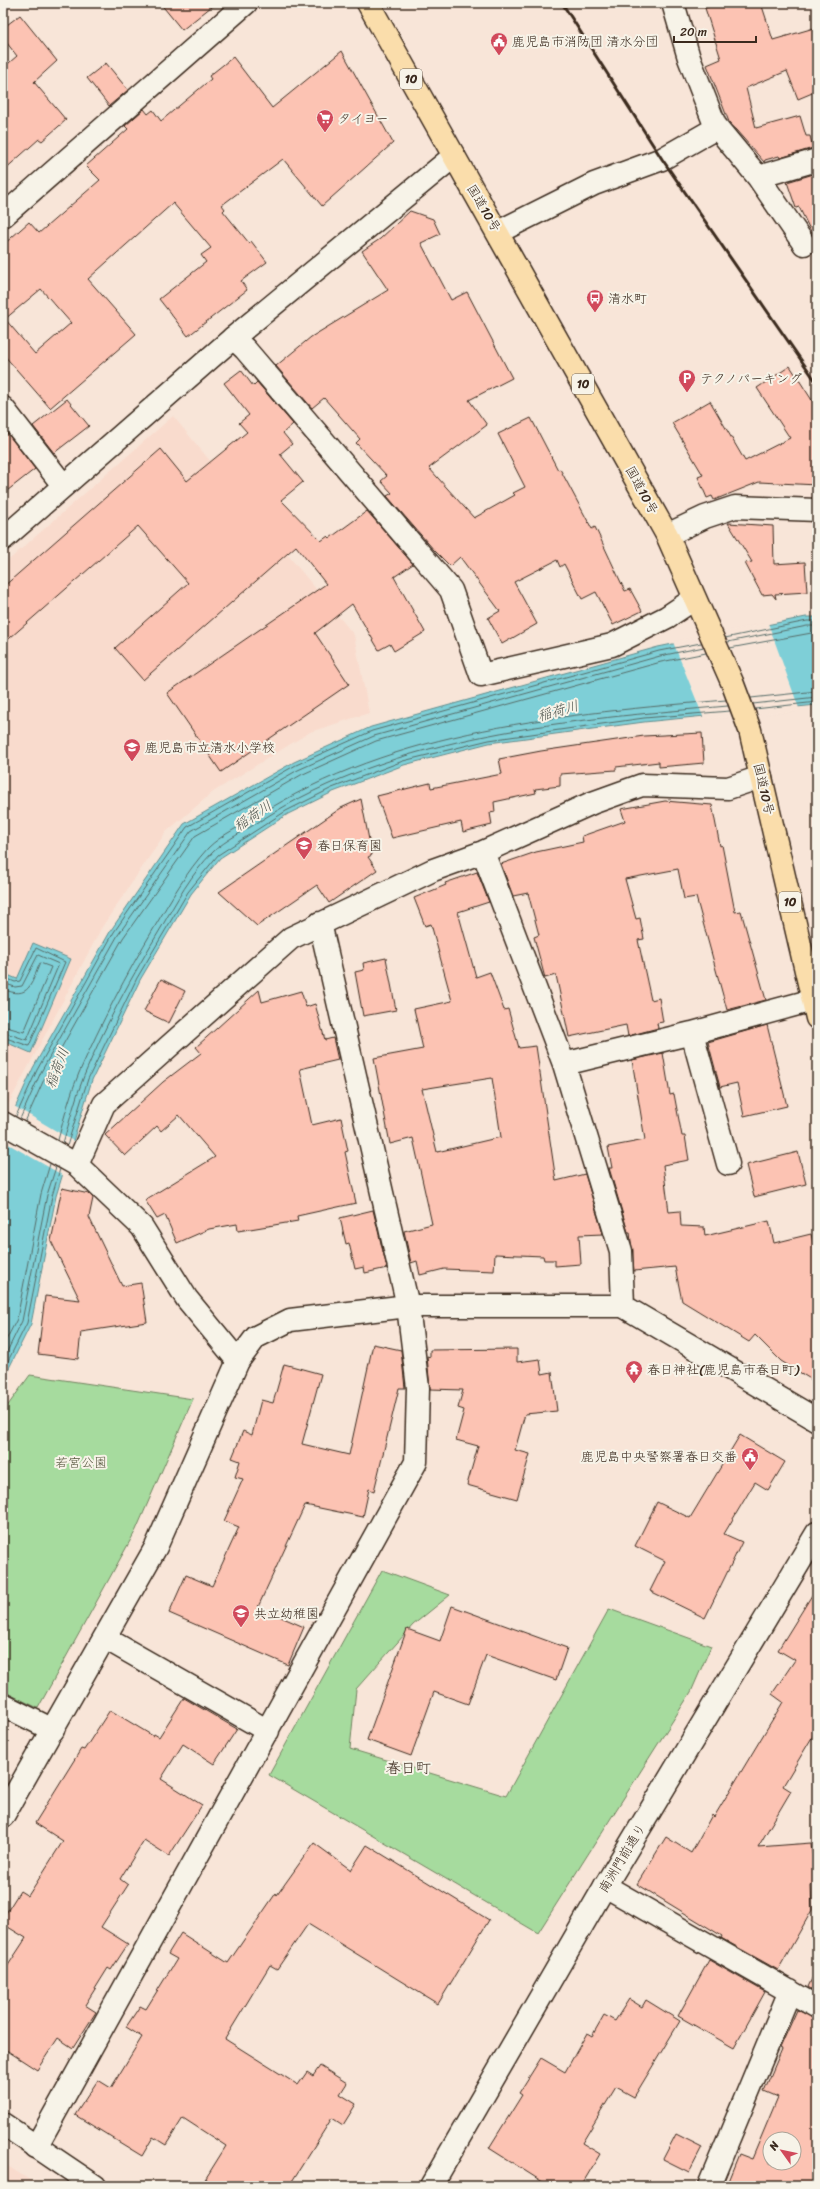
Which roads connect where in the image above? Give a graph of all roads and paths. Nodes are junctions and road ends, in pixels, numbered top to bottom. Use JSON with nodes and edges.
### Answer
{"nodes":[{"id":1,"x":246,"y":3,"type":"edge"},
{"id":2,"x":368,"y":3,"type":"edge"},
{"id":3,"x":673,"y":3,"type":"edge"},
{"id":4,"x":715,"y":125,"type":"junction"},
{"id":5,"x":454,"y":156,"type":"junction"},
{"id":6,"x":817,"y":160,"type":"edge"},
{"id":7,"x":758,"y":177,"type":"junction"},
{"id":8,"x":3,"y":216,"type":"edge"},
{"id":9,"x":498,"y":232,"type":"junction"},
{"id":10,"x":804,"y":244,"type":"dead end"},
{"id":11,"x":233,"y":338,"type":"junction"},
{"id":12,"x":3,"y":408,"type":"edge"},
{"id":13,"x":63,"y":485,"type":"junction"},
{"id":14,"x":817,"y":510,"type":"edge"},
{"id":15,"x":667,"y":535,"type":"junction"},
{"id":16,"x":3,"y":539,"type":"edge"},
{"id":17,"x":697,"y":605,"type":"junction"},
{"id":18,"x":761,"y":778,"type":"junction"},
{"id":19,"x":483,"y":852,"type":"junction"},
{"id":20,"x":320,"y":923,"type":"junction"},
{"id":21,"x":815,"y":1009,"type":"edge"},
{"id":22,"x":692,"y":1033,"type":"junction"},
{"id":23,"x":564,"y":1064,"type":"junction"},
{"id":24,"x":3,"y":1122,"type":"edge"},
{"id":25,"x":728,"y":1164,"type":"dead end"},
{"id":26,"x":77,"y":1165,"type":"junction"},
{"id":27,"x":408,"y":1306,"type":"junction"},
{"id":28,"x":623,"y":1306,"type":"junction"},
{"id":29,"x":238,"y":1361,"type":"junction"},
{"id":30,"x":817,"y":1420,"type":"edge"},
{"id":31,"x":817,"y":1533,"type":"edge"},
{"id":32,"x":106,"y":1638,"type":"junction"},
{"id":33,"x":3,"y":1705,"type":"edge"},
{"id":34,"x":53,"y":1730,"type":"junction"},
{"id":35,"x":268,"y":1731,"type":"junction"},
{"id":36,"x":3,"y":1816,"type":"edge"},
{"id":37,"x":605,"y":1886,"type":"junction"},
{"id":38,"x":790,"y":1990,"type":"junction"},
{"id":39,"x":817,"y":2007,"type":"edge"},
{"id":40,"x":3,"y":2124,"type":"edge"},
{"id":41,"x":36,"y":2147,"type":"junction"},
{"id":42,"x":95,"y":2186,"type":"edge"},
{"id":43,"x":431,"y":2186,"type":"edge"},
{"id":44,"x":709,"y":2186,"type":"edge"}],
"edges":[{"from":1,"to":8,"type":"street"},
{"from":2,"to":5,"type":"highway","name":"国道10号","number":"10"},
{"from":3,"to":4,"type":"street"},
{"from":4,"to":7,"type":"street"},
{"from":4,"to":9,"type":"street"},
{"from":5,"to":9,"type":"highway","name":"国道10号","number":"10"},
{"from":5,"to":11,"type":"street"},
{"from":6,"to":7,"type":"street"},
{"from":7,"to":10,"type":"street"},
{"from":9,"to":15,"type":"highway","name":"国道10号","number":"10"},
{"from":11,"to":13,"type":"street"},
{"from":11,"to":17,"type":"street"},
{"from":12,"to":13,"type":"street"},
{"from":13,"to":16,"type":"street"},
{"from":14,"to":15,"type":"street"},
{"from":15,"to":17,"type":"highway","name":"国道10号","number":"10"},
{"from":17,"to":18,"type":"highway","name":"国道10号","number":"10"},
{"from":18,"to":19,"type":"street"},
{"from":18,"to":21,"type":"highway","name":"国道10号","number":"10"},
{"from":19,"to":20,"type":"street"},
{"from":19,"to":23,"type":"street"},
{"from":20,"to":26,"type":"street"},
{"from":20,"to":27,"type":"street"},
{"from":21,"to":22,"type":"street"},
{"from":22,"to":23,"type":"street"},
{"from":22,"to":25,"type":"street"},
{"from":23,"to":28,"type":"street"},
{"from":24,"to":26,"type":"street"},
{"from":26,"to":29,"type":"street"},
{"from":27,"to":28,"type":"street"},
{"from":27,"to":29,"type":"street"},
{"from":27,"to":35,"type":"street"},
{"from":28,"to":30,"type":"street"},
{"from":29,"to":32,"type":"street"},
{"from":31,"to":37,"type":"street","name":"南洲門前通り"},
{"from":32,"to":34,"type":"street"},
{"from":32,"to":35,"type":"street"},
{"from":33,"to":34,"type":"street"},
{"from":34,"to":36,"type":"street"},
{"from":35,"to":41,"type":"street"},
{"from":37,"to":38,"type":"street"},
{"from":37,"to":43,"type":"street","name":"南洲門前通り"},
{"from":38,"to":39,"type":"street"},
{"from":38,"to":44,"type":"street"},
{"from":40,"to":41,"type":"street"},
{"from":41,"to":42,"type":"street"}]}
